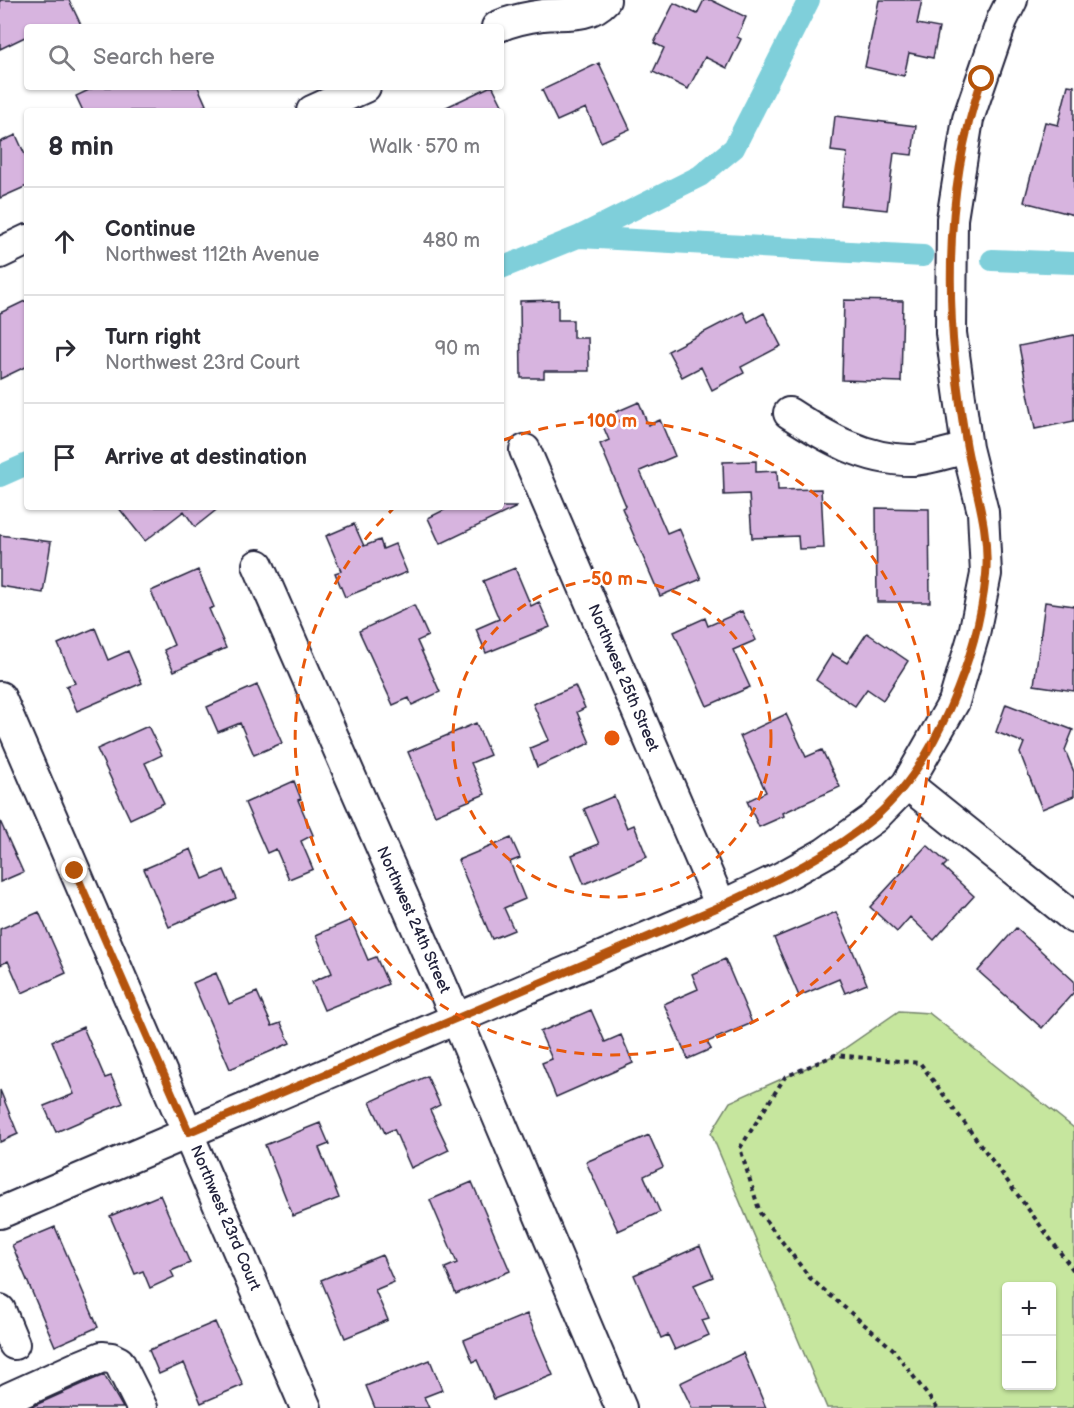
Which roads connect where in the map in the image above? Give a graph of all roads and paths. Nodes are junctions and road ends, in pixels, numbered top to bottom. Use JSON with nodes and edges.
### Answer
{"nodes":[{"id":1,"x":605,"y":0,"type":"edge"},
{"id":2,"x":1012,"y":0,"type":"edge"},
{"id":3,"x":504,"y":25,"type":"edge"},
{"id":4,"x":358,"y":90,"type":"edge"},
{"id":5,"x":319,"y":108,"type":"edge"},
{"id":6,"x":24,"y":241,"type":"edge"},
{"id":7,"x":0,"y":253,"type":"edge"},
{"id":8,"x":789,"y":413,"type":"dead end"},
{"id":9,"x":967,"y":448,"type":"junction"},
{"id":10,"x":525,"y":450,"type":"dead end"},
{"id":11,"x":258,"y":565,"type":"dead end"},
{"id":12,"x":0,"y":697,"type":"edge"},
{"id":13,"x":907,"y":784,"type":"junction"},
{"id":14,"x":721,"y":906,"type":"junction"},
{"id":15,"x":1074,"y":918,"type":"edge"},
{"id":16,"x":457,"y":1020,"type":"junction"},
{"id":17,"x":189,"y":1132,"type":"junction"},
{"id":18,"x":0,"y":1213,"type":"edge"},
{"id":19,"x":1074,"y":1271,"type":"edge"},
{"id":20,"x":0,"y":1310,"type":"edge"},
{"id":21,"x":14,"y":1344,"type":"dead end"},
{"id":22,"x":13,"y":1403,"type":"edge"},
{"id":23,"x":142,"y":1408,"type":"edge"},
{"id":24,"x":306,"y":1408,"type":"edge"},
{"id":25,"x":621,"y":1408,"type":"edge"},
{"id":26,"x":937,"y":1408,"type":"edge"}],
"edges":[{"from":1,"to":3,"type":"street"},
{"from":2,"to":9,"type":"street"},
{"from":4,"to":5,"type":"street"},
{"from":6,"to":7,"type":"street"},
{"from":8,"to":9,"type":"street"},
{"from":9,"to":13,"type":"street"},
{"from":10,"to":14,"type":"street","name":"Northwest 25th Street"},
{"from":11,"to":16,"type":"street","name":"Northwest 24th Street"},
{"from":12,"to":17,"type":"street","name":"Northwest 23rd Court"},
{"from":13,"to":14,"type":"street"},
{"from":13,"to":15,"type":"street"},
{"from":14,"to":16,"type":"street"},
{"from":16,"to":17,"type":"street"},
{"from":16,"to":25,"type":"street","name":"Northwest 24th Street"},
{"from":17,"to":18,"type":"street"},
{"from":17,"to":24,"type":"street","name":"Northwest 23rd Court"},
{"from":19,"to":26,"type":"path"},
{"from":20,"to":21,"type":"street"},
{"from":22,"to":23,"type":"street"}]}
